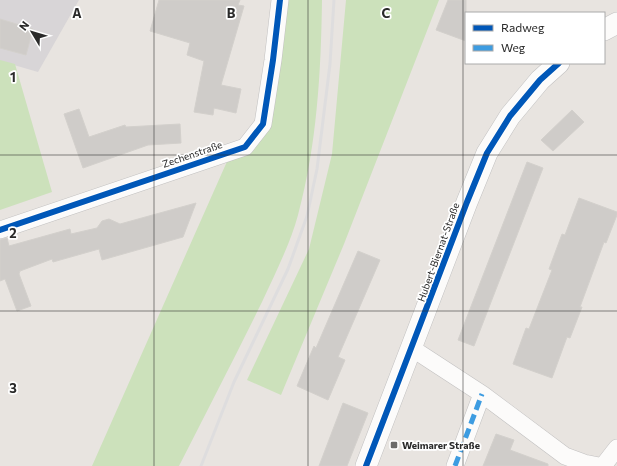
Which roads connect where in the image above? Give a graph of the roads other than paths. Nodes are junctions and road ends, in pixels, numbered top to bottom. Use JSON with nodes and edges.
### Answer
{"nodes":[{"id":1,"x":280,"y":0,"type":"edge"},
{"id":2,"x":617,"y":23,"type":"edge"},
{"id":3,"x":605,"y":29,"type":"edge"},
{"id":4,"x":558,"y":64,"type":"edge"},
{"id":5,"x":0,"y":230,"type":"edge"},
{"id":6,"x":412,"y":348,"type":"junction"},
{"id":7,"x":482,"y":394,"type":"junction"},
{"id":8,"x":617,"y":448,"type":"edge"},
{"id":9,"x":366,"y":466,"type":"edge"},
{"id":10,"x":455,"y":466,"type":"edge"},
{"id":11,"x":599,"y":466,"type":"edge"},
{"id":12,"x":603,"y":466,"type":"edge"}],
"edges":[{"from":1,"to":5,"type":"street","name":"Zechenstraße"},
{"from":2,"to":3,"type":"street"},
{"from":4,"to":6,"type":"street","name":"Hubert-Biernat-Straße"},
{"from":6,"to":7,"type":"street"},
{"from":6,"to":9,"type":"street","name":"Hubert-Biernat-Straße"},
{"from":7,"to":10,"type":"street"},
{"from":7,"to":11,"type":"street"},
{"from":8,"to":12,"type":"street"}]}
